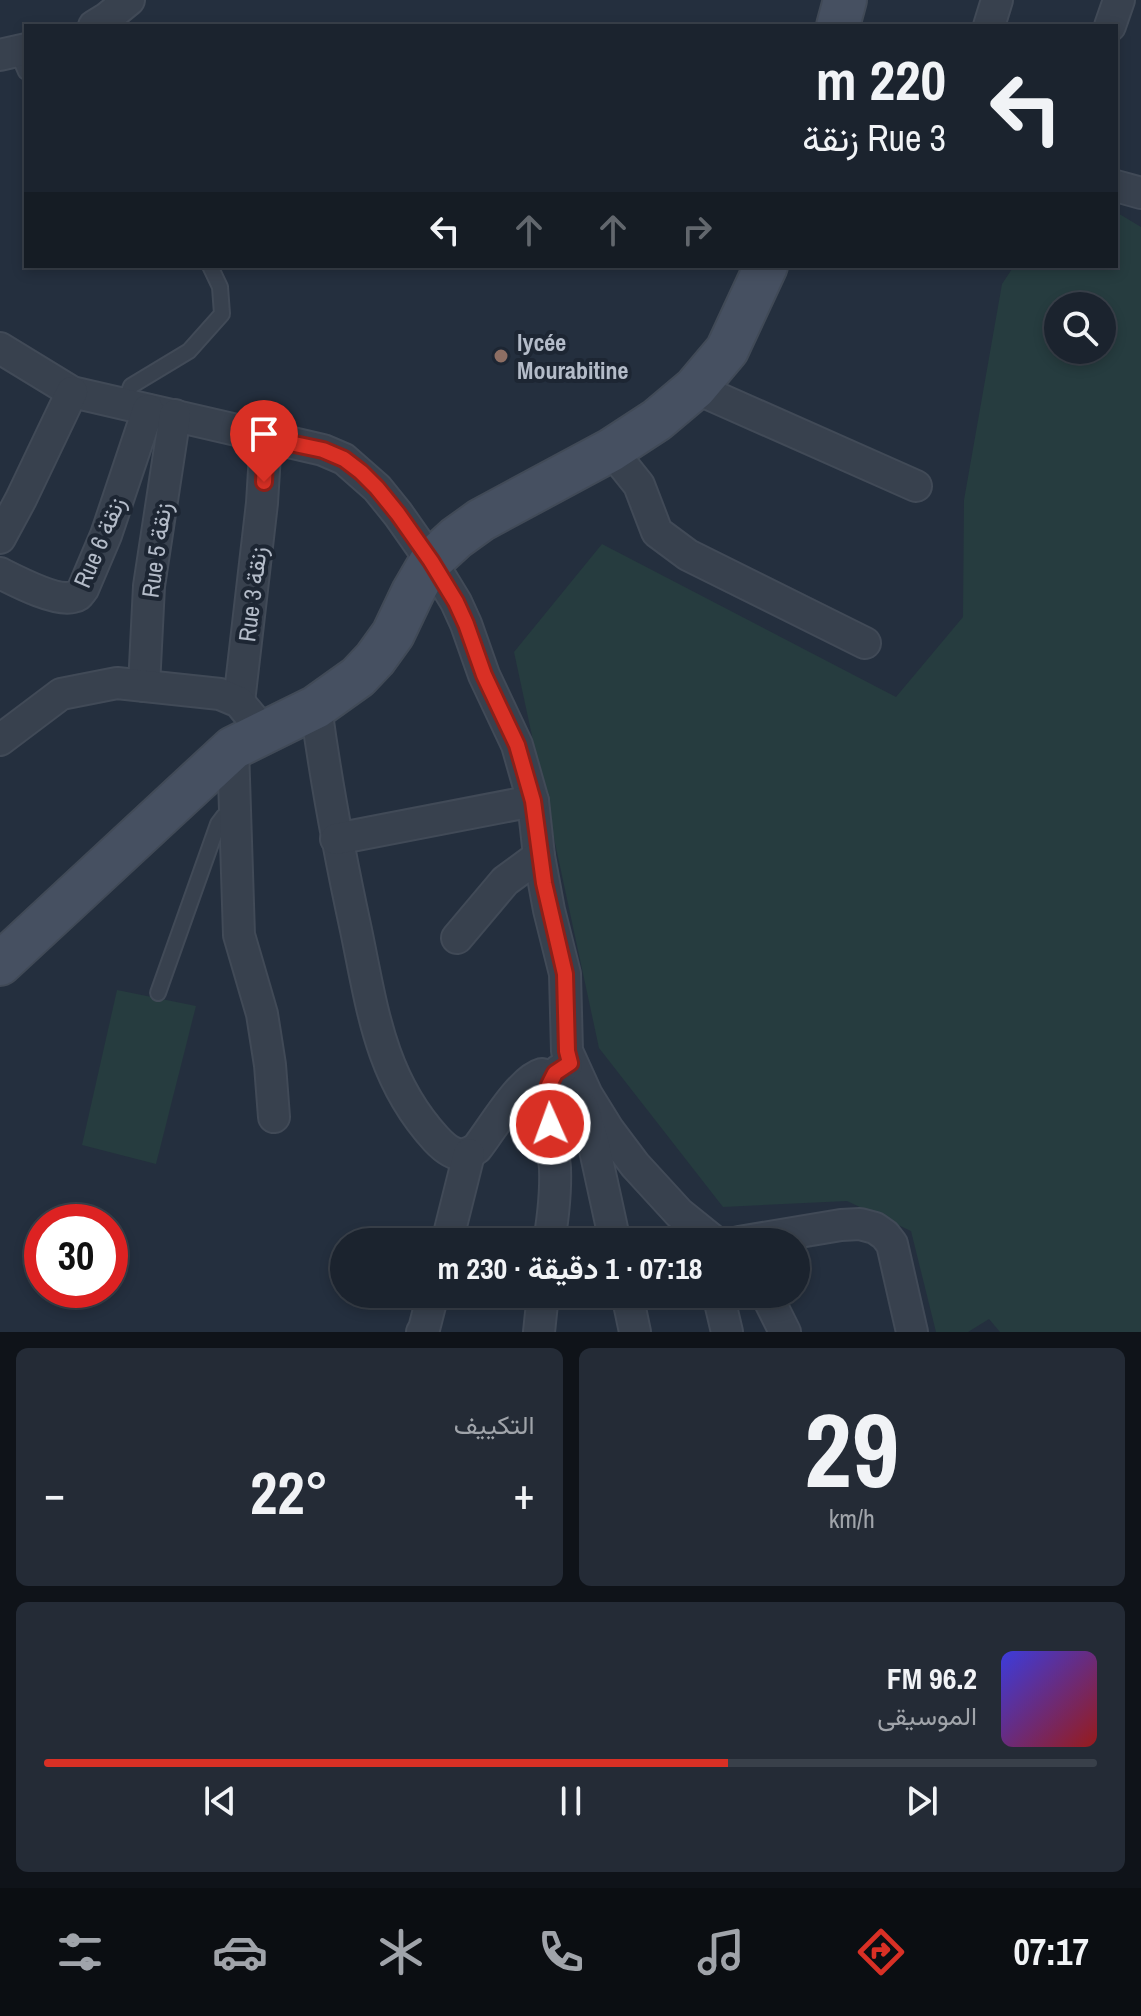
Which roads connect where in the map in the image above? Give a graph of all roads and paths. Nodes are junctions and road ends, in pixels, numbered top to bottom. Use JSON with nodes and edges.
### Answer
{"nodes":[{"id":1,"x":129,"y":0,"type":"edge"},
{"id":2,"x":845,"y":0,"type":"edge"},
{"id":3,"x":997,"y":0,"type":"edge"},
{"id":4,"x":1119,"y":0,"type":"edge"},
{"id":5,"x":97,"y":24,"type":"edge"},
{"id":6,"x":839,"y":24,"type":"edge"},
{"id":7,"x":990,"y":24,"type":"edge"},
{"id":8,"x":1111,"y":24,"type":"edge"},
{"id":9,"x":1118,"y":187,"type":"edge"},
{"id":10,"x":1141,"y":193,"type":"edge"},
{"id":11,"x":211,"y":268,"type":"edge"},
{"id":12,"x":765,"y":268,"type":"edge"},
{"id":13,"x":0,"y":348,"type":"edge"},
{"id":14,"x":695,"y":388,"type":"junction"},
{"id":15,"x":72,"y":392,"type":"junction"},
{"id":16,"x":149,"y":410,"type":"junction"},
{"id":17,"x":266,"y":438,"type":"junction"},
{"id":18,"x":611,"y":450,"type":"junction"},
{"id":19,"x":916,"y":486,"type":"dead end"},
{"id":20,"x":11,"y":491,"type":"edge"},
{"id":21,"x":0,"y":538,"type":"edge"},
{"id":22,"x":431,"y":561,"type":"junction"},
{"id":23,"x":0,"y":573,"type":"edge"},
{"id":24,"x":865,"y":643,"type":"dead end"},
{"id":25,"x":144,"y":686,"type":"junction"},
{"id":26,"x":316,"y":707,"type":"junction"},
{"id":27,"x":245,"y":727,"type":"junction"},
{"id":28,"x":0,"y":740,"type":"edge"},
{"id":29,"x":533,"y":801,"type":"junction"},
{"id":30,"x":235,"y":815,"type":"junction"},
{"id":31,"x":336,"y":839,"type":"junction"},
{"id":32,"x":539,"y":856,"type":"junction"},
{"id":33,"x":457,"y":938,"type":"dead end"},
{"id":34,"x":0,"y":964,"type":"edge"},
{"id":35,"x":158,"y":993,"type":"dead end"},
{"id":36,"x":563,"y":1064,"type":"junction"},
{"id":37,"x":274,"y":1117,"type":"dead end"},
{"id":38,"x":469,"y":1154,"type":"junction"},
{"id":39,"x":450,"y":1228,"type":"edge"},
{"id":40,"x":551,"y":1228,"type":"edge"},
{"id":41,"x":612,"y":1228,"type":"edge"},
{"id":42,"x":696,"y":1228,"type":"edge"},
{"id":43,"x":810,"y":1230,"type":"edge"},
{"id":44,"x":429,"y":1308,"type":"edge"},
{"id":45,"x":542,"y":1308,"type":"edge"},
{"id":46,"x":630,"y":1308,"type":"edge"},
{"id":47,"x":721,"y":1308,"type":"edge"},
{"id":48,"x":773,"y":1308,"type":"edge"},
{"id":49,"x":422,"y":1332,"type":"edge"},
{"id":50,"x":539,"y":1332,"type":"edge"},
{"id":51,"x":635,"y":1332,"type":"edge"},
{"id":52,"x":727,"y":1332,"type":"edge"},
{"id":53,"x":785,"y":1332,"type":"edge"},
{"id":54,"x":912,"y":1332,"type":"edge"}],
"edges":[{"from":1,"to":5,"type":"street"},
{"from":2,"to":6,"type":"street"},
{"from":3,"to":7,"type":"street"},
{"from":4,"to":8,"type":"street"},
{"from":9,"to":10,"type":"street"},
{"from":11,"to":16,"type":"lane"},
{"from":12,"to":14,"type":"street"},
{"from":13,"to":15,"type":"street"},
{"from":14,"to":18,"type":"street"},
{"from":14,"to":19,"type":"street"},
{"from":15,"to":16,"type":"street"},
{"from":15,"to":20,"type":"street"},
{"from":16,"to":17,"type":"street"},
{"from":16,"to":23,"type":"street","name":"Rue 6 زنقة"},
{"from":16,"to":25,"type":"street","name":"Rue 5 زنقة"},
{"from":17,"to":22,"type":"street"},
{"from":17,"to":27,"type":"street","name":"Rue 3 زنقة"},
{"from":18,"to":22,"type":"street"},
{"from":18,"to":24,"type":"street"},
{"from":20,"to":21,"type":"street"},
{"from":22,"to":26,"type":"street"},
{"from":22,"to":29,"type":"street"},
{"from":25,"to":27,"type":"street"},
{"from":25,"to":28,"type":"street"},
{"from":26,"to":27,"type":"street"},
{"from":26,"to":31,"type":"street"},
{"from":27,"to":30,"type":"street","name":"Rue 3 زنقة"},
{"from":27,"to":34,"type":"street"},
{"from":29,"to":31,"type":"street"},
{"from":29,"to":32,"type":"street"},
{"from":30,"to":35,"type":"lane"},
{"from":30,"to":37,"type":"street","name":"Rue 3 زنقة"},
{"from":31,"to":38,"type":"street"},
{"from":32,"to":33,"type":"street"},
{"from":32,"to":36,"type":"street"},
{"from":36,"to":38,"type":"street"},
{"from":36,"to":40,"type":"street"},
{"from":36,"to":41,"type":"street"},
{"from":36,"to":42,"type":"street"},
{"from":38,"to":39,"type":"street"},
{"from":43,"to":54,"type":"street"},
{"from":44,"to":49,"type":"street"},
{"from":45,"to":50,"type":"street"},
{"from":46,"to":51,"type":"street"},
{"from":47,"to":52,"type":"street"},
{"from":48,"to":53,"type":"street"}]}
